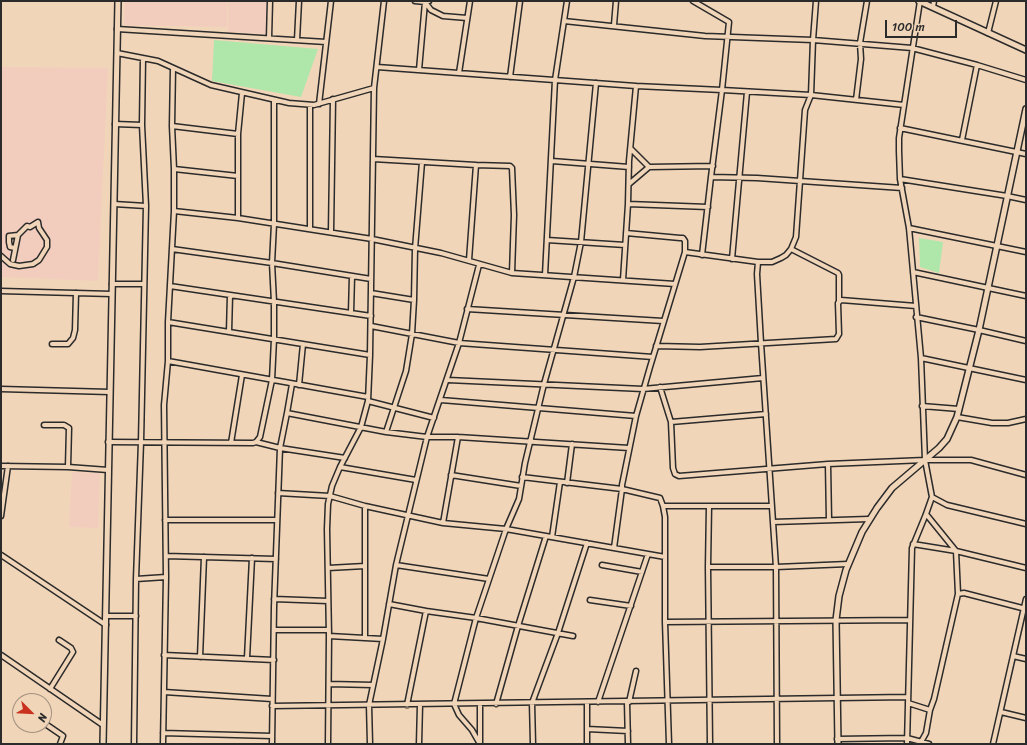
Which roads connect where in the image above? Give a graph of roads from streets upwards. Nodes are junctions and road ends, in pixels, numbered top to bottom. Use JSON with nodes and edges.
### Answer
{"nodes":[{"id":1,"x":118,"y":1,"type":"edge"},
{"id":2,"x":270,"y":1,"type":"edge"},
{"id":3,"x":299,"y":1,"type":"edge"},
{"id":4,"x":331,"y":1,"type":"edge"},
{"id":5,"x":384,"y":1,"type":"edge"},
{"id":6,"x":415,"y":1,"type":"edge"},
{"id":7,"x":470,"y":1,"type":"edge"},
{"id":8,"x":520,"y":1,"type":"edge"},
{"id":9,"x":566,"y":1,"type":"edge"},
{"id":10,"x":616,"y":1,"type":"edge"},
{"id":11,"x":693,"y":1,"type":"edge"},
{"id":12,"x":816,"y":1,"type":"edge"},
{"id":13,"x":867,"y":1,"type":"edge"},
{"id":14,"x":920,"y":1,"type":"edge"},
{"id":15,"x":934,"y":1,"type":"edge"},
{"id":16,"x":996,"y":1,"type":"edge"},
{"id":17,"x":427,"y":2,"type":"edge"},
{"id":18,"x":933,"y":7,"type":"junction"},
{"id":19,"x":467,"y":18,"type":"junction"},
{"id":20,"x":564,"y":21,"type":"junction"},
{"id":21,"x":614,"y":25,"type":"junction"},
{"id":22,"x":117,"y":29,"type":"junction"},
{"id":23,"x":988,"y":33,"type":"junction"},
{"id":24,"x":728,"y":37,"type":"junction"},
{"id":25,"x":269,"y":38,"type":"junction"},
{"id":26,"x":297,"y":40,"type":"junction"},
{"id":27,"x":812,"y":40,"type":"junction"},
{"id":28,"x":326,"y":42,"type":"junction"},
{"id":29,"x":860,"y":43,"type":"junction"},
{"id":30,"x":912,"y":48,"type":"junction"},
{"id":31,"x":1026,"y":50,"type":"edge"},
{"id":32,"x":117,"y":53,"type":"junction"},
{"id":33,"x":144,"y":58,"type":"junction"},
{"id":34,"x":977,"y":65,"type":"junction"},
{"id":35,"x":377,"y":66,"type":"junction"},
{"id":36,"x":173,"y":68,"type":"junction"},
{"id":37,"x":419,"y":70,"type":"junction"},
{"id":38,"x":459,"y":73,"type":"junction"},
{"id":39,"x":510,"y":77,"type":"junction"},
{"id":40,"x":555,"y":80,"type":"junction"},
{"id":41,"x":1026,"y":80,"type":"edge"},
{"id":42,"x":596,"y":83,"type":"junction"},
{"id":43,"x":636,"y":86,"type":"junction"},
{"id":44,"x":374,"y":88,"type":"junction"},
{"id":45,"x":722,"y":90,"type":"junction"},
{"id":46,"x":747,"y":92,"type":"junction"},
{"id":47,"x":242,"y":93,"type":"junction"},
{"id":48,"x":811,"y":95,"type":"junction"},
{"id":49,"x":333,"y":99,"type":"junction"},
{"id":50,"x":274,"y":100,"type":"junction"},
{"id":51,"x":856,"y":100,"type":"junction"},
{"id":52,"x":318,"y":104,"type":"junction"},
{"id":53,"x":310,"y":105,"type":"junction"},
{"id":54,"x":904,"y":105,"type":"junction"},
{"id":55,"x":1026,"y":110,"type":"edge"},
{"id":56,"x":115,"y":124,"type":"junction"},
{"id":57,"x":142,"y":125,"type":"junction"},
{"id":58,"x":172,"y":126,"type":"junction"},
{"id":59,"x":900,"y":128,"type":"junction"},
{"id":60,"x":238,"y":134,"type":"junction"},
{"id":61,"x":962,"y":140,"type":"junction"},
{"id":62,"x":630,"y":149,"type":"junction"},
{"id":63,"x":1016,"y":152,"type":"junction"},
{"id":64,"x":1026,"y":154,"type":"edge"},
{"id":65,"x":373,"y":159,"type":"junction"},
{"id":66,"x":552,"y":161,"type":"junction"},
{"id":67,"x":422,"y":162,"type":"junction"},
{"id":68,"x":589,"y":164,"type":"junction"},
{"id":69,"x":476,"y":165,"type":"junction"},
{"id":70,"x":713,"y":166,"type":"junction"},
{"id":71,"x":629,"y":167,"type":"junction"},
{"id":72,"x":649,"y":167,"type":"junction"},
{"id":73,"x":174,"y":169,"type":"junction"},
{"id":74,"x":238,"y":176,"type":"junction"},
{"id":75,"x":711,"y":177,"type":"junction"},
{"id":76,"x":739,"y":178,"type":"junction"},
{"id":77,"x":900,"y":179,"type":"junction"},
{"id":78,"x":799,"y":182,"type":"junction"},
{"id":79,"x":629,"y":184,"type":"junction"},
{"id":80,"x":902,"y":188,"type":"junction"},
{"id":81,"x":1007,"y":196,"type":"junction"},
{"id":82,"x":1026,"y":200,"type":"edge"},
{"id":83,"x":114,"y":204,"type":"junction"},
{"id":84,"x":628,"y":204,"type":"junction"},
{"id":85,"x":146,"y":206,"type":"junction"},
{"id":86,"x":708,"y":207,"type":"junction"},
{"id":87,"x":174,"y":211,"type":"junction"},
{"id":88,"x":238,"y":218,"type":"junction"},
{"id":89,"x":274,"y":224,"type":"junction"},
{"id":90,"x":909,"y":228,"type":"junction"},
{"id":91,"x":310,"y":229,"type":"junction"},
{"id":92,"x":331,"y":232,"type":"junction"},
{"id":93,"x":626,"y":233,"type":"junction"},
{"id":94,"x":18,"y":235,"type":"junction"},
{"id":95,"x":372,"y":239,"type":"junction"},
{"id":96,"x":547,"y":240,"type":"junction"},
{"id":97,"x":580,"y":242,"type":"junction"},
{"id":98,"x":625,"y":245,"type":"junction"},
{"id":99,"x":996,"y":246,"type":"junction"},
{"id":100,"x":16,"y":248,"type":"junction"},
{"id":101,"x":172,"y":249,"type":"junction"},
{"id":102,"x":415,"y":249,"type":"junction"},
{"id":103,"x":791,"y":249,"type":"junction"},
{"id":104,"x":685,"y":252,"type":"junction"},
{"id":105,"x":1026,"y":252,"type":"edge"},
{"id":106,"x":702,"y":255,"type":"junction"},
{"id":107,"x":1,"y":256,"type":"edge"},
{"id":108,"x":732,"y":259,"type":"junction"},
{"id":109,"x":13,"y":260,"type":"dead end"},
{"id":110,"x":469,"y":260,"type":"junction"},
{"id":111,"x":758,"y":262,"type":"junction"},
{"id":112,"x":272,"y":263,"type":"junction"},
{"id":113,"x":479,"y":265,"type":"junction"},
{"id":114,"x":914,"y":272,"type":"junction"},
{"id":115,"x":512,"y":273,"type":"junction"},
{"id":116,"x":545,"y":275,"type":"junction"},
{"id":117,"x":352,"y":276,"type":"junction"},
{"id":118,"x":574,"y":276,"type":"junction"},
{"id":119,"x":371,"y":279,"type":"junction"},
{"id":120,"x":623,"y":280,"type":"junction"},
{"id":121,"x":112,"y":284,"type":"junction"},
{"id":122,"x":144,"y":284,"type":"junction"},
{"id":123,"x":676,"y":284,"type":"junction"},
{"id":124,"x":170,"y":286,"type":"junction"},
{"id":125,"x":988,"y":288,"type":"junction"},
{"id":126,"x":1,"y":291,"type":"edge"},
{"id":127,"x":76,"y":293,"type":"junction"},
{"id":128,"x":371,"y":293,"type":"junction"},
{"id":129,"x":112,"y":294,"type":"junction"},
{"id":130,"x":230,"y":295,"type":"junction"},
{"id":131,"x":1026,"y":296,"type":"edge"},
{"id":132,"x":414,"y":300,"type":"junction"},
{"id":133,"x":274,"y":302,"type":"junction"},
{"id":134,"x":839,"y":302,"type":"junction"},
{"id":135,"x":916,"y":306,"type":"junction"},
{"id":136,"x":467,"y":309,"type":"junction"},
{"id":137,"x":351,"y":313,"type":"junction"},
{"id":138,"x":562,"y":314,"type":"junction"},
{"id":139,"x":371,"y":316,"type":"junction"},
{"id":140,"x":916,"y":317,"type":"junction"},
{"id":141,"x":664,"y":321,"type":"junction"},
{"id":142,"x":168,"y":322,"type":"junction"},
{"id":143,"x":371,"y":326,"type":"junction"},
{"id":144,"x":979,"y":330,"type":"junction"},
{"id":145,"x":229,"y":332,"type":"junction"},
{"id":146,"x":412,"y":334,"type":"junction"},
{"id":147,"x":274,"y":339,"type":"junction"},
{"id":148,"x":1026,"y":341,"type":"edge"},
{"id":149,"x":761,"y":343,"type":"junction"},
{"id":150,"x":52,"y":344,"type":"dead end"},
{"id":151,"x":303,"y":344,"type":"junction"},
{"id":152,"x":459,"y":344,"type":"junction"},
{"id":153,"x":656,"y":346,"type":"junction"},
{"id":154,"x":553,"y":351,"type":"junction"},
{"id":155,"x":370,"y":355,"type":"junction"},
{"id":156,"x":653,"y":357,"type":"junction"},
{"id":157,"x":921,"y":358,"type":"junction"},
{"id":158,"x":168,"y":361,"type":"junction"},
{"id":159,"x":970,"y":367,"type":"junction"},
{"id":160,"x":242,"y":375,"type":"junction"},
{"id":161,"x":763,"y":378,"type":"junction"},
{"id":162,"x":272,"y":380,"type":"junction"},
{"id":163,"x":448,"y":380,"type":"junction"},
{"id":164,"x":1026,"y":380,"type":"edge"},
{"id":165,"x":292,"y":384,"type":"junction"},
{"id":166,"x":544,"y":384,"type":"junction"},
{"id":167,"x":299,"y":385,"type":"junction"},
{"id":168,"x":660,"y":387,"type":"junction"},
{"id":169,"x":1,"y":389,"type":"edge"},
{"id":170,"x":643,"y":389,"type":"junction"},
{"id":171,"x":110,"y":392,"type":"junction"},
{"id":172,"x":368,"y":399,"type":"junction"},
{"id":173,"x":441,"y":400,"type":"junction"},
{"id":174,"x":922,"y":406,"type":"junction"},
{"id":175,"x":393,"y":408,"type":"junction"},
{"id":176,"x":538,"y":408,"type":"junction"},
{"id":177,"x":959,"y":409,"type":"junction"},
{"id":178,"x":287,"y":413,"type":"junction"},
{"id":179,"x":766,"y":414,"type":"junction"},
{"id":180,"x":636,"y":416,"type":"junction"},
{"id":181,"x":957,"y":417,"type":"junction"},
{"id":182,"x":434,"y":418,"type":"junction"},
{"id":183,"x":1026,"y":419,"type":"edge"},
{"id":184,"x":671,"y":422,"type":"junction"},
{"id":185,"x":44,"y":425,"type":"dead end"},
{"id":186,"x":361,"y":427,"type":"junction"},
{"id":187,"x":386,"y":432,"type":"junction"},
{"id":188,"x":427,"y":437,"type":"junction"},
{"id":189,"x":458,"y":437,"type":"junction"},
{"id":190,"x":108,"y":442,"type":"junction"},
{"id":191,"x":141,"y":442,"type":"junction"},
{"id":192,"x":164,"y":442,"type":"junction"},
{"id":193,"x":256,"y":442,"type":"junction"},
{"id":194,"x":530,"y":442,"type":"junction"},
{"id":195,"x":231,"y":443,"type":"junction"},
{"id":196,"x":572,"y":444,"type":"junction"},
{"id":197,"x":280,"y":448,"type":"junction"},
{"id":198,"x":630,"y":448,"type":"junction"},
{"id":199,"x":345,"y":458,"type":"junction"},
{"id":200,"x":925,"y":460,"type":"junction"},
{"id":201,"x":828,"y":464,"type":"junction"},
{"id":202,"x":1,"y":466,"type":"edge"},
{"id":203,"x":8,"y":466,"type":"junction"},
{"id":204,"x":68,"y":467,"type":"junction"},
{"id":205,"x":340,"y":468,"type":"junction"},
{"id":206,"x":769,"y":468,"type":"junction"},
{"id":207,"x":108,"y":470,"type":"junction"},
{"id":208,"x":451,"y":475,"type":"junction"},
{"id":209,"x":1026,"y":475,"type":"edge"},
{"id":210,"x":522,"y":477,"type":"junction"},
{"id":211,"x":416,"y":480,"type":"junction"},
{"id":212,"x":560,"y":482,"type":"junction"},
{"id":213,"x":567,"y":483,"type":"junction"},
{"id":214,"x":521,"y":486,"type":"junction"},
{"id":215,"x":622,"y":489,"type":"junction"},
{"id":216,"x":278,"y":493,"type":"junction"},
{"id":217,"x":330,"y":496,"type":"junction"},
{"id":218,"x":932,"y":497,"type":"junction"},
{"id":219,"x":365,"y":506,"type":"junction"},
{"id":220,"x":663,"y":506,"type":"junction"},
{"id":221,"x":709,"y":506,"type":"junction"},
{"id":222,"x":772,"y":506,"type":"junction"},
{"id":223,"x":926,"y":514,"type":"junction"},
{"id":224,"x":1,"y":516,"type":"edge"},
{"id":225,"x":407,"y":516,"type":"junction"},
{"id":226,"x":869,"y":519,"type":"junction"},
{"id":227,"x":165,"y":520,"type":"junction"},
{"id":228,"x":277,"y":520,"type":"junction"},
{"id":229,"x":829,"y":520,"type":"junction"},
{"id":230,"x":773,"y":522,"type":"junction"},
{"id":231,"x":443,"y":523,"type":"junction"},
{"id":232,"x":1026,"y":524,"type":"edge"},
{"id":233,"x":506,"y":529,"type":"junction"},
{"id":234,"x":546,"y":536,"type":"junction"},
{"id":235,"x":552,"y":537,"type":"junction"},
{"id":236,"x":587,"y":543,"type":"junction"},
{"id":237,"x":913,"y":544,"type":"junction"},
{"id":238,"x":614,"y":548,"type":"junction"},
{"id":239,"x":956,"y":551,"type":"junction"},
{"id":240,"x":648,"y":554,"type":"junction"},
{"id":241,"x":1,"y":555,"type":"edge"},
{"id":242,"x":166,"y":556,"type":"junction"},
{"id":243,"x":204,"y":557,"type":"junction"},
{"id":244,"x":665,"y":557,"type":"junction"},
{"id":245,"x":252,"y":558,"type":"junction"},
{"id":246,"x":276,"y":559,"type":"junction"},
{"id":247,"x":848,"y":564,"type":"junction"},
{"id":248,"x":396,"y":565,"type":"junction"},
{"id":249,"x":602,"y":565,"type":"dead end"},
{"id":250,"x":365,"y":566,"type":"junction"},
{"id":251,"x":776,"y":566,"type":"junction"},
{"id":252,"x":708,"y":567,"type":"junction"},
{"id":253,"x":328,"y":568,"type":"junction"},
{"id":254,"x":1026,"y":568,"type":"edge"},
{"id":255,"x":642,"y":572,"type":"junction"},
{"id":256,"x":166,"y":577,"type":"junction"},
{"id":257,"x":136,"y":579,"type":"junction"},
{"id":258,"x":489,"y":579,"type":"junction"},
{"id":259,"x":958,"y":594,"type":"junction"},
{"id":260,"x":274,"y":599,"type":"junction"},
{"id":261,"x":1026,"y":599,"type":"edge"},
{"id":262,"x":590,"y":600,"type":"dead end"},
{"id":263,"x":328,"y":601,"type":"junction"},
{"id":264,"x":389,"y":604,"type":"junction"},
{"id":265,"x":630,"y":606,"type":"junction"},
{"id":266,"x":1025,"y":609,"type":"edge"},
{"id":267,"x":426,"y":610,"type":"junction"},
{"id":268,"x":106,"y":616,"type":"junction"},
{"id":269,"x":136,"y":616,"type":"junction"},
{"id":270,"x":476,"y":618,"type":"junction"},
{"id":271,"x":836,"y":620,"type":"junction"},
{"id":272,"x":910,"y":620,"type":"junction"},
{"id":273,"x":776,"y":621,"type":"junction"},
{"id":274,"x":665,"y":622,"type":"junction"},
{"id":275,"x":709,"y":622,"type":"junction"},
{"id":276,"x":106,"y":625,"type":"junction"},
{"id":277,"x":518,"y":626,"type":"junction"},
{"id":278,"x":274,"y":630,"type":"junction"},
{"id":279,"x":329,"y":630,"type":"junction"},
{"id":280,"x":558,"y":633,"type":"junction"},
{"id":281,"x":329,"y":636,"type":"junction"},
{"id":282,"x":573,"y":636,"type":"dead end"},
{"id":283,"x":365,"y":638,"type":"junction"},
{"id":284,"x":383,"y":639,"type":"junction"},
{"id":285,"x":59,"y":640,"type":"dead end"},
{"id":286,"x":1,"y":655,"type":"edge"},
{"id":287,"x":164,"y":655,"type":"junction"},
{"id":288,"x":1013,"y":656,"type":"junction"},
{"id":289,"x":200,"y":657,"type":"junction"},
{"id":290,"x":247,"y":658,"type":"junction"},
{"id":291,"x":1026,"y":659,"type":"edge"},
{"id":292,"x":274,"y":660,"type":"junction"},
{"id":293,"x":636,"y":671,"type":"dead end"},
{"id":294,"x":329,"y":684,"type":"junction"},
{"id":295,"x":373,"y":684,"type":"junction"},
{"id":296,"x":50,"y":689,"type":"junction"},
{"id":297,"x":164,"y":692,"type":"junction"},
{"id":298,"x":908,"y":697,"type":"junction"},
{"id":299,"x":272,"y":699,"type":"junction"},
{"id":300,"x":837,"y":699,"type":"junction"},
{"id":301,"x":776,"y":700,"type":"junction"},
{"id":302,"x":667,"y":701,"type":"junction"},
{"id":303,"x":710,"y":701,"type":"junction"},
{"id":304,"x":598,"y":702,"type":"junction"},
{"id":305,"x":628,"y":702,"type":"junction"},
{"id":306,"x":532,"y":703,"type":"junction"},
{"id":307,"x":587,"y":703,"type":"junction"},
{"id":308,"x":908,"y":703,"type":"junction"},
{"id":309,"x":454,"y":704,"type":"junction"},
{"id":310,"x":480,"y":704,"type":"junction"},
{"id":311,"x":496,"y":704,"type":"junction"},
{"id":312,"x":369,"y":705,"type":"junction"},
{"id":313,"x":407,"y":705,"type":"junction"},
{"id":314,"x":420,"y":705,"type":"junction"},
{"id":315,"x":272,"y":706,"type":"junction"},
{"id":316,"x":328,"y":706,"type":"junction"},
{"id":317,"x":930,"y":710,"type":"junction"},
{"id":318,"x":1001,"y":712,"type":"junction"},
{"id":319,"x":1026,"y":718,"type":"edge"},
{"id":320,"x":103,"y":725,"type":"junction"},
{"id":321,"x":52,"y":728,"type":"edge"},
{"id":322,"x":587,"y":729,"type":"junction"},
{"id":323,"x":628,"y":731,"type":"junction"},
{"id":324,"x":163,"y":734,"type":"junction"},
{"id":325,"x":272,"y":736,"type":"junction"},
{"id":326,"x":907,"y":738,"type":"junction"},
{"id":327,"x":838,"y":741,"type":"edge"},
{"id":328,"x":921,"y":742,"type":"junction"},
{"id":329,"x":60,"y":744,"type":"edge"},
{"id":330,"x":103,"y":744,"type":"edge"},
{"id":331,"x":134,"y":744,"type":"edge"},
{"id":332,"x":162,"y":744,"type":"edge"},
{"id":333,"x":272,"y":744,"type":"edge"},
{"id":334,"x":328,"y":744,"type":"edge"},
{"id":335,"x":370,"y":744,"type":"edge"},
{"id":336,"x":419,"y":744,"type":"edge"},
{"id":337,"x":480,"y":744,"type":"edge"},
{"id":338,"x":533,"y":744,"type":"edge"},
{"id":339,"x":587,"y":744,"type":"edge"},
{"id":340,"x":628,"y":744,"type":"edge"},
{"id":341,"x":669,"y":744,"type":"edge"},
{"id":342,"x":710,"y":744,"type":"edge"},
{"id":343,"x":777,"y":744,"type":"edge"},
{"id":344,"x":907,"y":744,"type":"edge"},
{"id":345,"x":930,"y":744,"type":"edge"},
{"id":346,"x":993,"y":744,"type":"edge"}],
"edges":[{"from":1,"to":22,"type":"street"},
{"from":2,"to":25,"type":"street"},
{"from":3,"to":26,"type":"street"},
{"from":4,"to":28,"type":"street"},
{"from":5,"to":35,"type":"street"},
{"from":6,"to":17,"type":"street"},
{"from":7,"to":19,"type":"street"},
{"from":8,"to":39,"type":"street"},
{"from":9,"to":20,"type":"street"},
{"from":10,"to":21,"type":"street"},
{"from":11,"to":24,"type":"street"},
{"from":12,"to":27,"type":"street"},
{"from":13,"to":29,"type":"street"},
{"from":14,"to":18,"type":"street"},
{"from":14,"to":30,"type":"street"},
{"from":15,"to":18,"type":"street"},
{"from":16,"to":23,"type":"street"},
{"from":17,"to":19,"type":"street"},
{"from":17,"to":37,"type":"street"},
{"from":18,"to":23,"type":"street"},
{"from":19,"to":38,"type":"street"},
{"from":20,"to":21,"type":"street"},
{"from":20,"to":40,"type":"street"},
{"from":21,"to":24,"type":"street"},
{"from":22,"to":25,"type":"street"},
{"from":22,"to":32,"type":"street"},
{"from":23,"to":31,"type":"street"},
{"from":24,"to":27,"type":"street"},
{"from":24,"to":45,"type":"street"},
{"from":25,"to":26,"type":"street"},
{"from":26,"to":28,"type":"street"},
{"from":27,"to":29,"type":"street"},
{"from":27,"to":48,"type":"street"},
{"from":28,"to":52,"type":"street"},
{"from":29,"to":30,"type":"street"},
{"from":29,"to":51,"type":"street"},
{"from":30,"to":34,"type":"street"},
{"from":30,"to":54,"type":"street"},
{"from":32,"to":33,"type":"street"},
{"from":32,"to":56,"type":"street"},
{"from":33,"to":36,"type":"street"},
{"from":33,"to":57,"type":"street"},
{"from":34,"to":41,"type":"street"},
{"from":34,"to":61,"type":"street"},
{"from":35,"to":37,"type":"street"},
{"from":35,"to":44,"type":"street"},
{"from":36,"to":47,"type":"street"},
{"from":36,"to":58,"type":"street"},
{"from":37,"to":38,"type":"street"},
{"from":38,"to":39,"type":"street"},
{"from":39,"to":40,"type":"street"},
{"from":40,"to":42,"type":"street"},
{"from":40,"to":66,"type":"street"},
{"from":42,"to":43,"type":"street"},
{"from":42,"to":68,"type":"street"},
{"from":43,"to":45,"type":"street"},
{"from":43,"to":62,"type":"street"},
{"from":44,"to":49,"type":"street"},
{"from":44,"to":65,"type":"street"},
{"from":45,"to":46,"type":"street"},
{"from":45,"to":70,"type":"street"},
{"from":46,"to":48,"type":"street"},
{"from":46,"to":76,"type":"street"},
{"from":47,"to":50,"type":"street"},
{"from":47,"to":60,"type":"street"},
{"from":48,"to":51,"type":"street"},
{"from":48,"to":78,"type":"street"},
{"from":49,"to":52,"type":"street"},
{"from":49,"to":92,"type":"street"},
{"from":50,"to":53,"type":"street"},
{"from":50,"to":89,"type":"street"},
{"from":51,"to":54,"type":"street"},
{"from":52,"to":53,"type":"street"},
{"from":53,"to":91,"type":"street"},
{"from":54,"to":59,"type":"street"},
{"from":55,"to":63,"type":"street"},
{"from":56,"to":57,"type":"street"},
{"from":56,"to":83,"type":"street"},
{"from":57,"to":85,"type":"street"},
{"from":58,"to":60,"type":"street"},
{"from":58,"to":73,"type":"street"},
{"from":59,"to":61,"type":"street"},
{"from":59,"to":77,"type":"street"},
{"from":60,"to":74,"type":"street"},
{"from":61,"to":63,"type":"street"},
{"from":62,"to":71,"type":"street"},
{"from":62,"to":72,"type":"street"},
{"from":63,"to":64,"type":"street"},
{"from":63,"to":81,"type":"street"},
{"from":65,"to":67,"type":"street"},
{"from":65,"to":95,"type":"street"},
{"from":66,"to":68,"type":"street"},
{"from":66,"to":96,"type":"street"},
{"from":67,"to":69,"type":"street"},
{"from":67,"to":102,"type":"street"},
{"from":68,"to":71,"type":"street"},
{"from":68,"to":97,"type":"street"},
{"from":69,"to":110,"type":"street"},
{"from":69,"to":115,"type":"street"},
{"from":70,"to":72,"type":"street"},
{"from":70,"to":75,"type":"street"},
{"from":71,"to":79,"type":"street"},
{"from":72,"to":79,"type":"street"},
{"from":73,"to":74,"type":"street"},
{"from":73,"to":87,"type":"street"},
{"from":74,"to":88,"type":"street"},
{"from":75,"to":76,"type":"street"},
{"from":75,"to":86,"type":"street"},
{"from":76,"to":78,"type":"street"},
{"from":76,"to":108,"type":"street"},
{"from":77,"to":80,"type":"street"},
{"from":77,"to":81,"type":"street"},
{"from":78,"to":80,"type":"street"},
{"from":78,"to":103,"type":"street"},
{"from":79,"to":84,"type":"street"},
{"from":80,"to":90,"type":"street"},
{"from":81,"to":82,"type":"street"},
{"from":81,"to":99,"type":"street"},
{"from":83,"to":85,"type":"street"},
{"from":83,"to":121,"type":"street"},
{"from":84,"to":86,"type":"street"},
{"from":84,"to":93,"type":"street"},
{"from":85,"to":122,"type":"street"},
{"from":86,"to":106,"type":"street"},
{"from":87,"to":88,"type":"street"},
{"from":87,"to":101,"type":"street"},
{"from":88,"to":89,"type":"street"},
{"from":89,"to":91,"type":"street"},
{"from":89,"to":112,"type":"street"},
{"from":90,"to":99,"type":"street"},
{"from":90,"to":114,"type":"street"},
{"from":91,"to":92,"type":"street"},
{"from":92,"to":95,"type":"street"},
{"from":93,"to":98,"type":"street"},
{"from":93,"to":104,"type":"street"},
{"from":94,"to":100,"type":"street"},
{"from":94,"to":100,"type":"street"},
{"from":94,"to":107,"type":"street"},
{"from":95,"to":102,"type":"street"},
{"from":95,"to":119,"type":"street"},
{"from":96,"to":97,"type":"street"},
{"from":96,"to":116,"type":"street"},
{"from":97,"to":98,"type":"street"},
{"from":97,"to":118,"type":"street"},
{"from":98,"to":120,"type":"street"},
{"from":99,"to":105,"type":"street"},
{"from":99,"to":125,"type":"street"},
{"from":100,"to":109,"type":"street"},
{"from":101,"to":112,"type":"street"},
{"from":101,"to":124,"type":"street"},
{"from":102,"to":110,"type":"street"},
{"from":102,"to":132,"type":"street"},
{"from":103,"to":111,"type":"street"},
{"from":103,"to":134,"type":"street"},
{"from":104,"to":106,"type":"street"},
{"from":104,"to":123,"type":"street"},
{"from":106,"to":108,"type":"street"},
{"from":108,"to":111,"type":"street"},
{"from":110,"to":113,"type":"street"},
{"from":111,"to":149,"type":"street"},
{"from":112,"to":117,"type":"street"},
{"from":112,"to":133,"type":"street"},
{"from":113,"to":115,"type":"street"},
{"from":113,"to":136,"type":"street"},
{"from":114,"to":125,"type":"street"},
{"from":114,"to":135,"type":"street"},
{"from":115,"to":116,"type":"street"},
{"from":116,"to":118,"type":"street"},
{"from":117,"to":119,"type":"street"},
{"from":117,"to":137,"type":"street"},
{"from":118,"to":120,"type":"street"},
{"from":118,"to":138,"type":"street"},
{"from":119,"to":128,"type":"street"},
{"from":120,"to":123,"type":"street"},
{"from":121,"to":122,"type":"street"},
{"from":121,"to":129,"type":"street"},
{"from":122,"to":191,"type":"street"},
{"from":123,"to":141,"type":"street"},
{"from":124,"to":130,"type":"street"},
{"from":124,"to":142,"type":"street"},
{"from":125,"to":131,"type":"street"},
{"from":125,"to":144,"type":"street"},
{"from":126,"to":127,"type":"street"},
{"from":127,"to":129,"type":"street"},
{"from":127,"to":150,"type":"street"},
{"from":128,"to":132,"type":"street"},
{"from":128,"to":139,"type":"street"},
{"from":129,"to":171,"type":"street"},
{"from":130,"to":133,"type":"street"},
{"from":130,"to":145,"type":"street"},
{"from":132,"to":146,"type":"street"},
{"from":133,"to":137,"type":"street"},
{"from":133,"to":147,"type":"street"},
{"from":134,"to":135,"type":"street"},
{"from":134,"to":149,"type":"street"},
{"from":135,"to":140,"type":"street"},
{"from":136,"to":138,"type":"street"},
{"from":136,"to":152,"type":"street"},
{"from":137,"to":139,"type":"street"},
{"from":138,"to":141,"type":"street"},
{"from":138,"to":154,"type":"street"},
{"from":139,"to":143,"type":"street"},
{"from":140,"to":144,"type":"street"},
{"from":140,"to":157,"type":"street"},
{"from":141,"to":153,"type":"street"},
{"from":142,"to":145,"type":"street"},
{"from":142,"to":158,"type":"street"},
{"from":143,"to":146,"type":"street"},
{"from":143,"to":155,"type":"street"},
{"from":144,"to":148,"type":"street"},
{"from":144,"to":159,"type":"street"},
{"from":145,"to":147,"type":"street"},
{"from":146,"to":152,"type":"street"},
{"from":146,"to":175,"type":"street"},
{"from":147,"to":151,"type":"street"},
{"from":147,"to":162,"type":"street"},
{"from":149,"to":153,"type":"street"},
{"from":149,"to":161,"type":"street"},
{"from":151,"to":155,"type":"street"},
{"from":151,"to":167,"type":"street"},
{"from":152,"to":154,"type":"street"},
{"from":152,"to":163,"type":"street"},
{"from":153,"to":156,"type":"street"},
{"from":154,"to":156,"type":"street"},
{"from":154,"to":166,"type":"street"},
{"from":155,"to":172,"type":"street"},
{"from":156,"to":170,"type":"street"},
{"from":157,"to":159,"type":"street"},
{"from":157,"to":174,"type":"street"},
{"from":158,"to":160,"type":"street"},
{"from":158,"to":192,"type":"street"},
{"from":159,"to":164,"type":"street"},
{"from":159,"to":177,"type":"street"},
{"from":160,"to":162,"type":"street"},
{"from":160,"to":195,"type":"street"},
{"from":161,"to":168,"type":"street"},
{"from":161,"to":179,"type":"street"},
{"from":162,"to":165,"type":"street"},
{"from":162,"to":193,"type":"street"},
{"from":163,"to":166,"type":"street"},
{"from":163,"to":173,"type":"street"},
{"from":165,"to":167,"type":"street"},
{"from":165,"to":178,"type":"street"},
{"from":166,"to":170,"type":"street"},
{"from":166,"to":176,"type":"street"},
{"from":167,"to":172,"type":"street"},
{"from":168,"to":170,"type":"street"},
{"from":168,"to":184,"type":"street"},
{"from":169,"to":171,"type":"street"},
{"from":170,"to":180,"type":"street"},
{"from":171,"to":190,"type":"street"},
{"from":172,"to":175,"type":"street"},
{"from":172,"to":186,"type":"street"},
{"from":173,"to":176,"type":"street"},
{"from":173,"to":182,"type":"street"},
{"from":174,"to":177,"type":"street"},
{"from":174,"to":200,"type":"street"},
{"from":175,"to":182,"type":"street"},
{"from":175,"to":187,"type":"street"},
{"from":176,"to":180,"type":"street"},
{"from":176,"to":194,"type":"street"},
{"from":177,"to":181,"type":"street"},
{"from":178,"to":186,"type":"street"},
{"from":178,"to":197,"type":"street"},
{"from":179,"to":184,"type":"street"},
{"from":179,"to":206,"type":"street"},
{"from":180,"to":198,"type":"street"},
{"from":181,"to":183,"type":"street"},
{"from":181,"to":200,"type":"street"},
{"from":182,"to":188,"type":"street"},
{"from":184,"to":206,"type":"street"},
{"from":185,"to":204,"type":"street"},
{"from":186,"to":187,"type":"street"},
{"from":186,"to":199,"type":"street"},
{"from":187,"to":188,"type":"street"},
{"from":188,"to":189,"type":"street"},
{"from":188,"to":211,"type":"street"},
{"from":189,"to":194,"type":"street"},
{"from":189,"to":208,"type":"street"},
{"from":190,"to":191,"type":"street"},
{"from":190,"to":207,"type":"street"},
{"from":191,"to":192,"type":"street"},
{"from":191,"to":257,"type":"street"},
{"from":192,"to":195,"type":"street"},
{"from":192,"to":227,"type":"street"},
{"from":193,"to":195,"type":"street"},
{"from":193,"to":197,"type":"street"},
{"from":194,"to":196,"type":"street"},
{"from":194,"to":210,"type":"street"},
{"from":196,"to":198,"type":"street"},
{"from":196,"to":213,"type":"street"},
{"from":197,"to":199,"type":"street"},
{"from":197,"to":216,"type":"street"},
{"from":198,"to":215,"type":"street"},
{"from":199,"to":205,"type":"street"},
{"from":200,"to":201,"type":"street"},
{"from":200,"to":209,"type":"street"},
{"from":200,"to":218,"type":"street"},
{"from":200,"to":226,"type":"street"},
{"from":201,"to":206,"type":"street"},
{"from":201,"to":229,"type":"street"},
{"from":202,"to":203,"type":"street"},
{"from":203,"to":204,"type":"street"},
{"from":203,"to":224,"type":"street"},
{"from":204,"to":207,"type":"street"},
{"from":205,"to":211,"type":"street"},
{"from":205,"to":217,"type":"street"},
{"from":206,"to":222,"type":"street"},
{"from":207,"to":268,"type":"street"},
{"from":208,"to":214,"type":"street"},
{"from":208,"to":231,"type":"street"},
{"from":210,"to":212,"type":"street"},
{"from":210,"to":214,"type":"street"},
{"from":211,"to":225,"type":"street"},
{"from":212,"to":213,"type":"street"},
{"from":212,"to":235,"type":"street"},
{"from":213,"to":215,"type":"street"},
{"from":214,"to":233,"type":"street"},
{"from":215,"to":220,"type":"street"},
{"from":215,"to":238,"type":"street"},
{"from":216,"to":217,"type":"street"},
{"from":216,"to":228,"type":"street"},
{"from":217,"to":219,"type":"street"},
{"from":217,"to":253,"type":"street"},
{"from":218,"to":223,"type":"street"},
{"from":218,"to":232,"type":"street"},
{"from":219,"to":225,"type":"street"},
{"from":219,"to":250,"type":"street"},
{"from":220,"to":221,"type":"street"},
{"from":220,"to":244,"type":"street"},
{"from":221,"to":222,"type":"street"},
{"from":221,"to":252,"type":"street"},
{"from":222,"to":230,"type":"street"},
{"from":223,"to":237,"type":"street"},
{"from":223,"to":239,"type":"street"},
{"from":225,"to":231,"type":"street"},
{"from":225,"to":248,"type":"street"},
{"from":226,"to":229,"type":"street"},
{"from":226,"to":247,"type":"street"},
{"from":227,"to":228,"type":"street"},
{"from":227,"to":242,"type":"street"},
{"from":228,"to":246,"type":"street"},
{"from":229,"to":230,"type":"street"},
{"from":230,"to":251,"type":"street"},
{"from":231,"to":233,"type":"street"},
{"from":233,"to":234,"type":"street"},
{"from":233,"to":258,"type":"street"},
{"from":234,"to":235,"type":"street"},
{"from":234,"to":277,"type":"street"},
{"from":235,"to":236,"type":"street"},
{"from":236,"to":238,"type":"street"},
{"from":236,"to":280,"type":"street"},
{"from":237,"to":239,"type":"street"},
{"from":237,"to":272,"type":"street"},
{"from":238,"to":240,"type":"street"},
{"from":239,"to":254,"type":"street"},
{"from":239,"to":259,"type":"street"},
{"from":240,"to":244,"type":"street"},
{"from":240,"to":255,"type":"street"},
{"from":241,"to":276,"type":"street"},
{"from":242,"to":243,"type":"street"},
{"from":242,"to":256,"type":"street"},
{"from":243,"to":245,"type":"street"},
{"from":243,"to":289,"type":"street"},
{"from":244,"to":274,"type":"street"},
{"from":245,"to":246,"type":"street"},
{"from":245,"to":290,"type":"street"},
{"from":246,"to":260,"type":"street"},
{"from":247,"to":251,"type":"street"},
{"from":247,"to":271,"type":"street"},
{"from":248,"to":258,"type":"street"},
{"from":248,"to":264,"type":"street"},
{"from":249,"to":255,"type":"street"},
{"from":250,"to":253,"type":"street"},
{"from":250,"to":283,"type":"street"},
{"from":251,"to":252,"type":"street"},
{"from":251,"to":273,"type":"street"},
{"from":252,"to":275,"type":"street"},
{"from":253,"to":263,"type":"street"},
{"from":255,"to":265,"type":"street"},
{"from":256,"to":257,"type":"street"},
{"from":256,"to":287,"type":"street"},
{"from":257,"to":269,"type":"street"},
{"from":258,"to":270,"type":"street"},
{"from":259,"to":266,"type":"street"},
{"from":259,"to":317,"type":"street"},
{"from":260,"to":263,"type":"street"},
{"from":260,"to":278,"type":"street"},
{"from":261,"to":266,"type":"street"},
{"from":262,"to":265,"type":"street"},
{"from":263,"to":279,"type":"street"},
{"from":264,"to":267,"type":"street"},
{"from":264,"to":284,"type":"street"},
{"from":265,"to":304,"type":"street"},
{"from":266,"to":288,"type":"street"},
{"from":267,"to":270,"type":"street"},
{"from":267,"to":313,"type":"street"},
{"from":268,"to":269,"type":"street"},
{"from":268,"to":276,"type":"street"},
{"from":269,"to":331,"type":"street"},
{"from":270,"to":277,"type":"street"},
{"from":270,"to":309,"type":"street"},
{"from":271,"to":272,"type":"street"},
{"from":271,"to":273,"type":"street"},
{"from":271,"to":300,"type":"street"},
{"from":272,"to":298,"type":"street"},
{"from":273,"to":275,"type":"street"},
{"from":273,"to":301,"type":"street"},
{"from":274,"to":275,"type":"street"},
{"from":274,"to":302,"type":"street"},
{"from":275,"to":303,"type":"street"},
{"from":276,"to":320,"type":"street"},
{"from":277,"to":280,"type":"street"},
{"from":277,"to":311,"type":"street"},
{"from":278,"to":279,"type":"street"},
{"from":278,"to":292,"type":"street"},
{"from":279,"to":281,"type":"street"},
{"from":280,"to":282,"type":"street"},
{"from":280,"to":306,"type":"street"},
{"from":281,"to":283,"type":"street"},
{"from":281,"to":294,"type":"street"},
{"from":283,"to":284,"type":"street"},
{"from":284,"to":295,"type":"street"},
{"from":285,"to":296,"type":"street"},
{"from":286,"to":296,"type":"street"},
{"from":287,"to":289,"type":"street"},
{"from":287,"to":297,"type":"street"},
{"from":288,"to":291,"type":"street"},
{"from":288,"to":318,"type":"street"},
{"from":289,"to":290,"type":"street"},
{"from":290,"to":292,"type":"street"},
{"from":292,"to":299,"type":"street"},
{"from":293,"to":305,"type":"street"},
{"from":294,"to":295,"type":"street"},
{"from":294,"to":316,"type":"street"},
{"from":295,"to":312,"type":"street"},
{"from":296,"to":320,"type":"street"},
{"from":297,"to":299,"type":"street"},
{"from":297,"to":324,"type":"street"},
{"from":298,"to":300,"type":"street"},
{"from":298,"to":308,"type":"street"},
{"from":299,"to":315,"type":"street"},
{"from":300,"to":301,"type":"street"},
{"from":300,"to":327,"type":"street"},
{"from":301,"to":303,"type":"street"},
{"from":301,"to":343,"type":"street"},
{"from":302,"to":303,"type":"street"},
{"from":302,"to":305,"type":"street"},
{"from":302,"to":341,"type":"street"},
{"from":303,"to":342,"type":"street"},
{"from":304,"to":305,"type":"street"},
{"from":304,"to":307,"type":"street"},
{"from":305,"to":323,"type":"street"},
{"from":306,"to":307,"type":"street"},
{"from":306,"to":311,"type":"street"},
{"from":306,"to":338,"type":"street"},
{"from":307,"to":322,"type":"street"},
{"from":308,"to":317,"type":"street"},
{"from":308,"to":326,"type":"street"},
{"from":309,"to":310,"type":"street"},
{"from":309,"to":314,"type":"street"},
{"from":309,"to":337,"type":"street"},
{"from":310,"to":311,"type":"street"},
{"from":310,"to":337,"type":"street"},
{"from":312,"to":313,"type":"street"},
{"from":312,"to":316,"type":"street"},
{"from":312,"to":335,"type":"street"},
{"from":313,"to":314,"type":"street"},
{"from":314,"to":336,"type":"street"},
{"from":315,"to":316,"type":"street"},
{"from":315,"to":325,"type":"street"},
{"from":316,"to":334,"type":"street"},
{"from":317,"to":328,"type":"street"},
{"from":318,"to":319,"type":"street"},
{"from":318,"to":346,"type":"street"},
{"from":320,"to":330,"type":"street"},
{"from":321,"to":329,"type":"street"},
{"from":322,"to":323,"type":"street"},
{"from":322,"to":339,"type":"street"},
{"from":323,"to":340,"type":"street"},
{"from":324,"to":325,"type":"street"},
{"from":324,"to":332,"type":"street"},
{"from":325,"to":333,"type":"street"},
{"from":326,"to":327,"type":"street"},
{"from":326,"to":328,"type":"street"},
{"from":326,"to":344,"type":"street"},
{"from":328,"to":345,"type":"street"}]}
